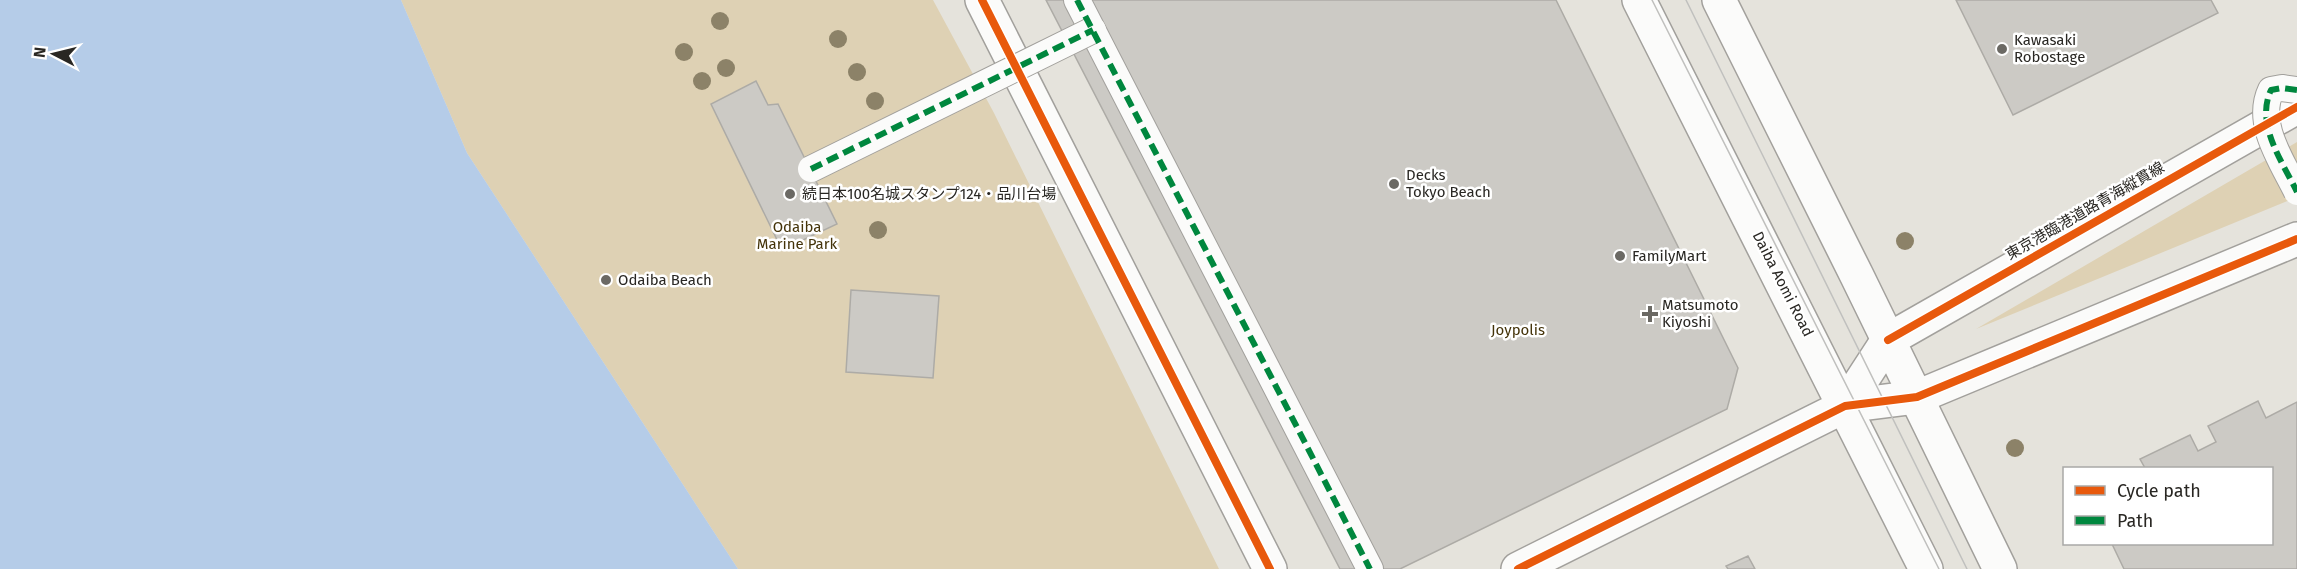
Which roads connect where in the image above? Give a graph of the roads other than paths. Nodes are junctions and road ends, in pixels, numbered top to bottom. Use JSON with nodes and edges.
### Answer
{"nodes":[{"id":1,"x":982,"y":0,"type":"edge"},
{"id":2,"x":1077,"y":0,"type":"edge"},
{"id":3,"x":1639,"y":0,"type":"edge"},
{"id":4,"x":1719,"y":0,"type":"edge"},
{"id":5,"x":1093,"y":30,"type":"junction"},
{"id":6,"x":2297,"y":90,"type":"edge"},
{"id":7,"x":2297,"y":107,"type":"edge"},
{"id":8,"x":811,"y":170,"type":"dead end"},
{"id":9,"x":2297,"y":192,"type":"edge"},
{"id":10,"x":2297,"y":239,"type":"edge"},
{"id":11,"x":1888,"y":340,"type":"junction"},
{"id":12,"x":1917,"y":397,"type":"junction"},
{"id":13,"x":1845,"y":406,"type":"junction"},
{"id":14,"x":1269,"y":569,"type":"edge"},
{"id":15,"x":1370,"y":569,"type":"edge"},
{"id":16,"x":1518,"y":569,"type":"edge"},
{"id":17,"x":1926,"y":569,"type":"edge"},
{"id":18,"x":2000,"y":569,"type":"edge"}],
"edges":[{"from":1,"to":14,"type":"street"},
{"from":2,"to":5,"type":"street"},
{"from":3,"to":13,"type":"street","name":"Daiba Aomi Road"},
{"from":4,"to":11,"type":"street"},
{"from":5,"to":8,"type":"street","bridge":true},
{"from":5,"to":15,"type":"street"},
{"from":6,"to":9,"type":"street","bridge":true},
{"from":7,"to":11,"type":"street","name":"東京港臨港道路青海縦貫線"},
{"from":10,"to":12,"type":"street"},
{"from":11,"to":12,"type":"street"},
{"from":11,"to":13,"type":"street"},
{"from":12,"to":13,"type":"street"},
{"from":12,"to":18,"type":"street"},
{"from":13,"to":16,"type":"street"},
{"from":13,"to":17,"type":"street","name":"Daiba Aomi Road"}]}
